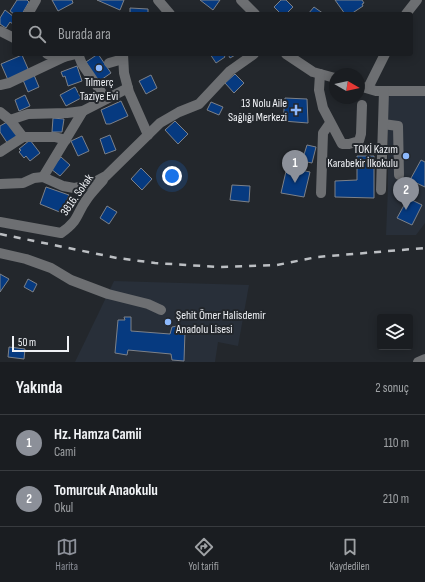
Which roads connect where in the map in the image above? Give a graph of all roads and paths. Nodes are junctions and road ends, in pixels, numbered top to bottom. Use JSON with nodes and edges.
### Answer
{"nodes":[{"id":1,"x":36,"y":0,"type":"edge"},
{"id":2,"x":158,"y":0,"type":"edge"},
{"id":3,"x":242,"y":0,"type":"edge"},
{"id":4,"x":417,"y":0,"type":"edge"},
{"id":5,"x":29,"y":12,"type":"edge"},
{"id":6,"x":168,"y":12,"type":"edge"},
{"id":7,"x":253,"y":12,"type":"edge"},
{"id":8,"x":408,"y":12,"type":"edge"},
{"id":9,"x":0,"y":31,"type":"edge"},
{"id":10,"x":12,"y":37,"type":"edge"},
{"id":11,"x":58,"y":56,"type":"edge"},
{"id":12,"x":68,"y":56,"type":"edge"},
{"id":13,"x":78,"y":56,"type":"edge"},
{"id":14,"x":123,"y":56,"type":"edge"},
{"id":15,"x":251,"y":56,"type":"edge"},
{"id":16,"x":289,"y":56,"type":"edge"},
{"id":17,"x":385,"y":56,"type":"edge"},
{"id":18,"x":64,"y":57,"type":"junction"},
{"id":19,"x":109,"y":63,"type":"dead end"},
{"id":20,"x":320,"y":74,"type":"junction"},
{"id":21,"x":329,"y":76,"type":"edge"},
{"id":22,"x":365,"y":84,"type":"edge"},
{"id":23,"x":0,"y":85,"type":"edge"},
{"id":24,"x":128,"y":88,"type":"junction"},
{"id":25,"x":365,"y":88,"type":"edge"},
{"id":26,"x":384,"y":91,"type":"junction"},
{"id":27,"x":425,"y":91,"type":"edge"},
{"id":28,"x":106,"y":99,"type":"junction"},
{"id":29,"x":362,"y":105,"type":"dead end"},
{"id":30,"x":83,"y":111,"type":"junction"},
{"id":31,"x":0,"y":112,"type":"edge"},
{"id":32,"x":10,"y":120,"type":"junction"},
{"id":33,"x":330,"y":123,"type":"junction"},
{"id":34,"x":383,"y":124,"type":"junction"},
{"id":35,"x":148,"y":135,"type":"junction"},
{"id":36,"x":23,"y":137,"type":"junction"},
{"id":37,"x":66,"y":140,"type":"junction"},
{"id":38,"x":0,"y":152,"type":"edge"},
{"id":39,"x":399,"y":175,"type":"dead end"},
{"id":40,"x":106,"y":176,"type":"junction"},
{"id":41,"x":43,"y":177,"type":"junction"},
{"id":42,"x":0,"y":184,"type":"edge"},
{"id":43,"x":381,"y":190,"type":"dead end"},
{"id":44,"x":321,"y":193,"type":"dead end"},
{"id":45,"x":0,"y":222,"type":"edge"},
{"id":46,"x":0,"y":253,"type":"edge"},
{"id":47,"x":160,"y":310,"type":"dead end"},
{"id":48,"x":425,"y":359,"type":"edge"},
{"id":49,"x":418,"y":362,"type":"edge"}],
"edges":[{"from":1,"to":5,"type":"street"},
{"from":2,"to":6,"type":"street"},
{"from":3,"to":7,"type":"street"},
{"from":4,"to":8,"type":"street"},
{"from":9,"to":10,"type":"street"},
{"from":11,"to":18,"type":"street"},
{"from":12,"to":18,"type":"street"},
{"from":13,"to":28,"type":"street"},
{"from":14,"to":19,"type":"street"},
{"from":14,"to":24,"type":"street"},
{"from":15,"to":35,"type":"street"},
{"from":16,"to":20,"type":"street"},
{"from":17,"to":22,"type":"street"},
{"from":18,"to":23,"type":"street"},
{"from":20,"to":21,"type":"street"},
{"from":20,"to":33,"type":"street"},
{"from":24,"to":28,"type":"street"},
{"from":24,"to":35,"type":"street"},
{"from":25,"to":26,"type":"street"},
{"from":26,"to":27,"type":"street"},
{"from":26,"to":34,"type":"street"},
{"from":28,"to":30,"type":"street"},
{"from":29,"to":33,"type":"street"},
{"from":30,"to":32,"type":"street"},
{"from":30,"to":37,"type":"street"},
{"from":31,"to":32,"type":"street"},
{"from":32,"to":36,"type":"street"},
{"from":33,"to":44,"type":"street"},
{"from":34,"to":39,"type":"street"},
{"from":34,"to":43,"type":"street"},
{"from":35,"to":40,"type":"street"},
{"from":36,"to":37,"type":"street"},
{"from":36,"to":38,"type":"street"},
{"from":37,"to":41,"type":"street"},
{"from":40,"to":41,"type":"street"},
{"from":40,"to":45,"type":"street","name":"3816. Sokak"},
{"from":41,"to":42,"type":"street"},
{"from":46,"to":47,"type":"street"},
{"from":48,"to":49,"type":"street"}]}
